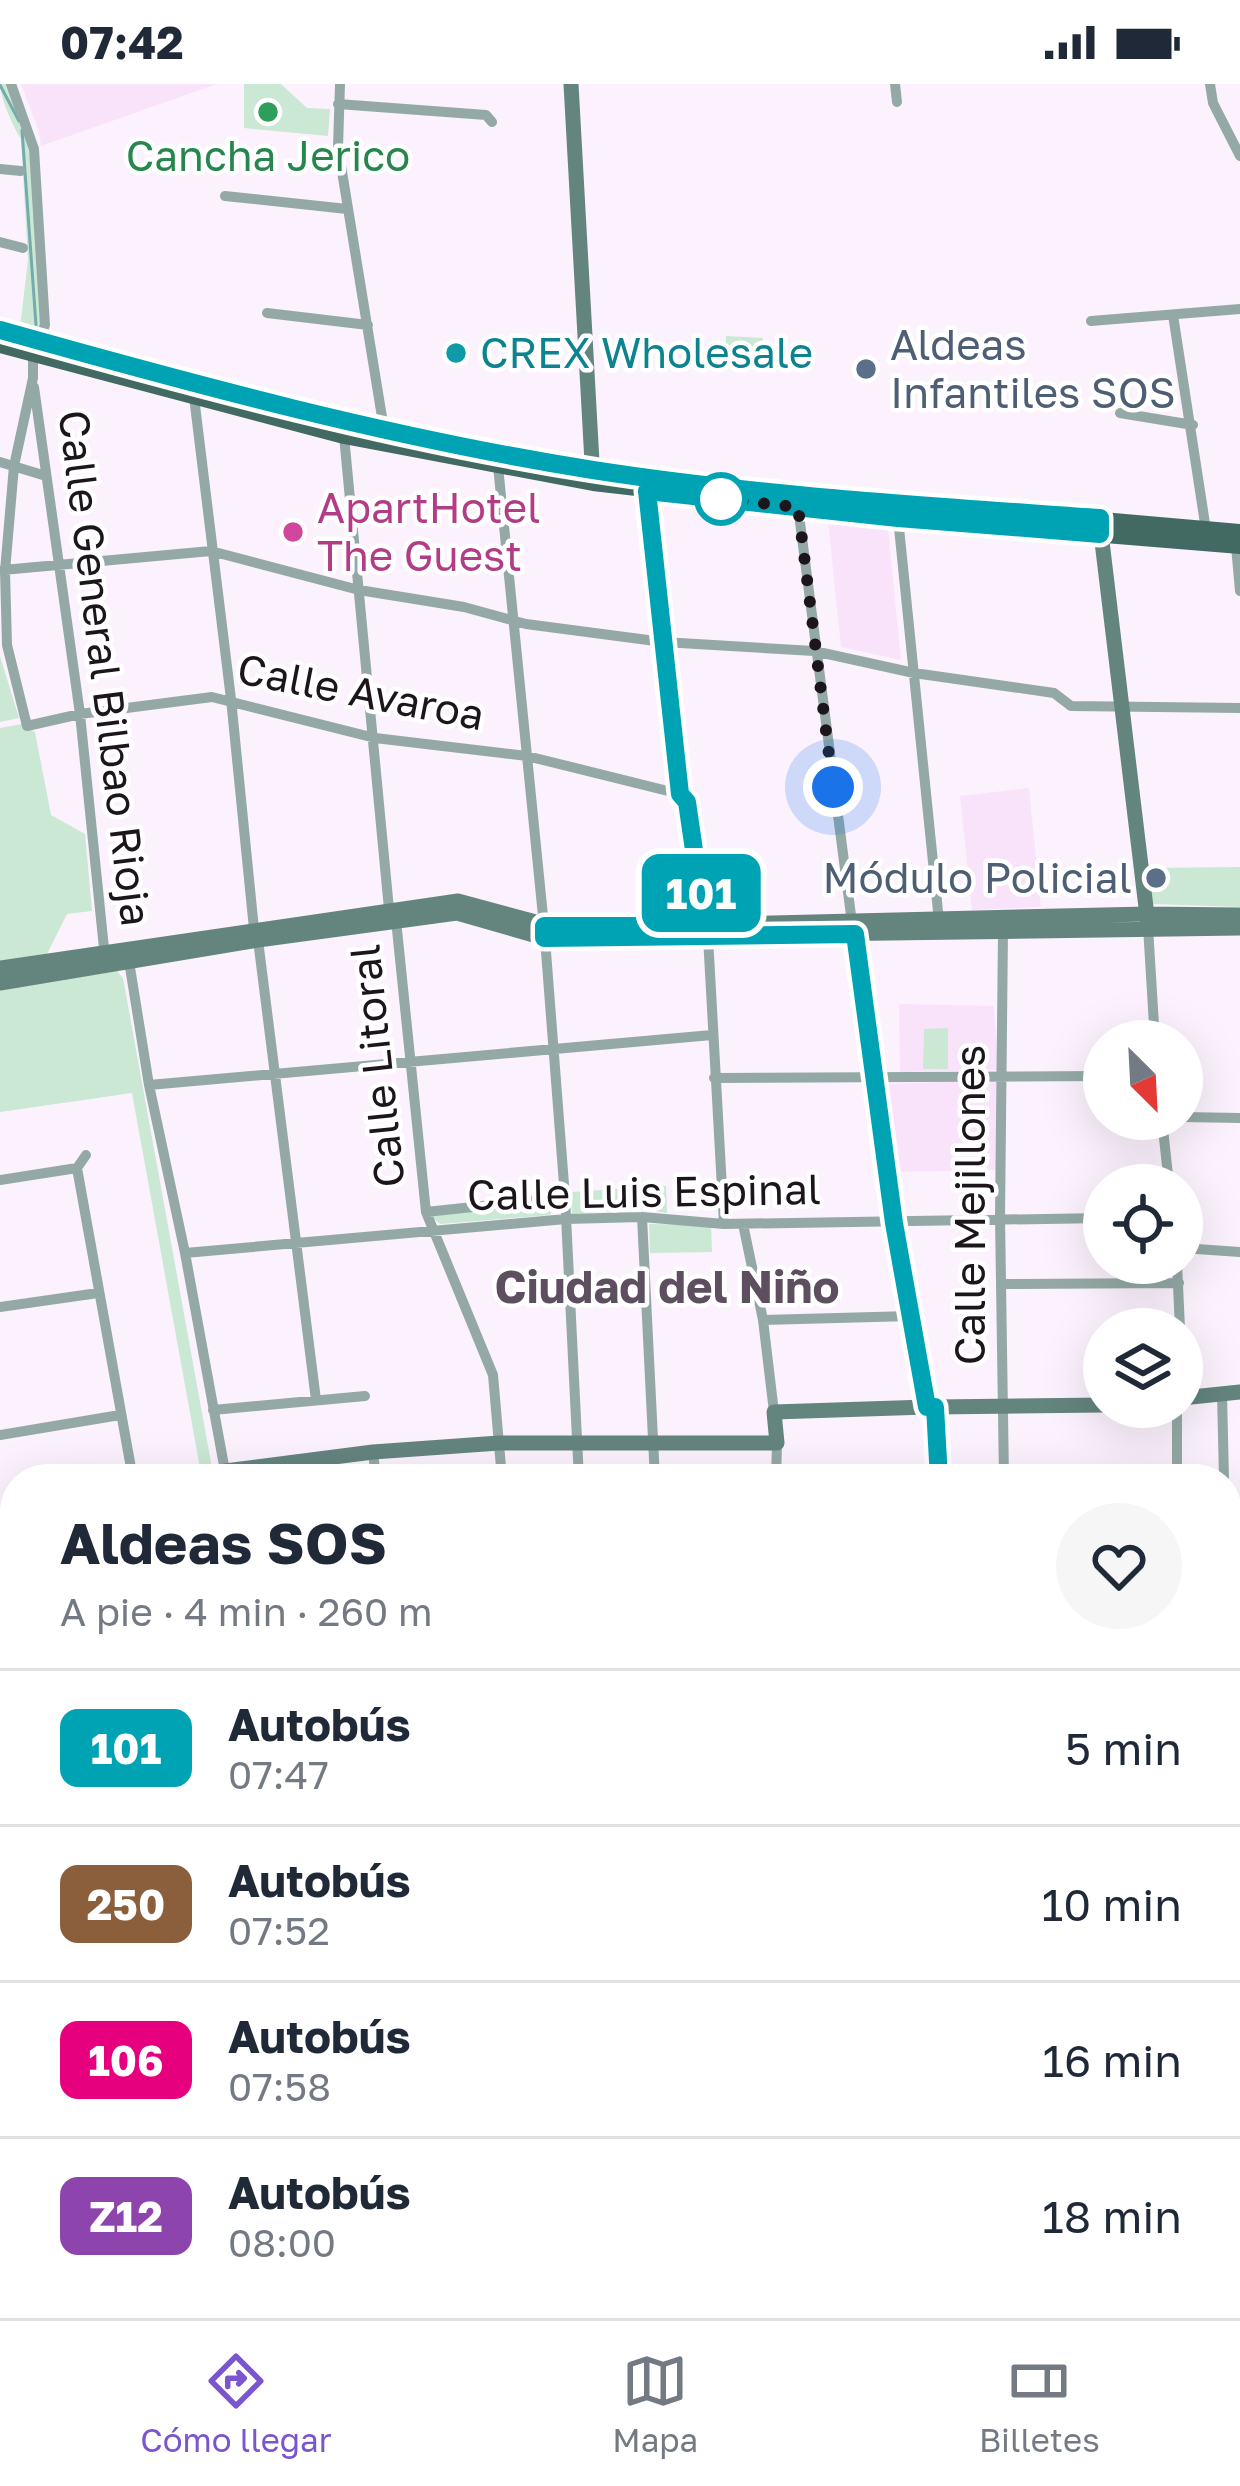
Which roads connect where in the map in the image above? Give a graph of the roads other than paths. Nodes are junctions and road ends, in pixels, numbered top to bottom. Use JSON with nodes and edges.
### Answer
{"nodes":[{"id":1,"x":11,"y":84,"type":"edge"},
{"id":2,"x":340,"y":84,"type":"edge"},
{"id":3,"x":571,"y":84,"type":"edge"},
{"id":4,"x":895,"y":84,"type":"edge"},
{"id":5,"x":1210,"y":84,"type":"edge"},
{"id":6,"x":897,"y":102,"type":"dead end"},
{"id":7,"x":338,"y":104,"type":"junction"},
{"id":8,"x":492,"y":122,"type":"dead end"},
{"id":9,"x":1240,"y":156,"type":"edge"},
{"id":10,"x":0,"y":169,"type":"edge"},
{"id":11,"x":21,"y":171,"type":"dead end"},
{"id":12,"x":225,"y":196,"type":"dead end"},
{"id":13,"x":346,"y":209,"type":"junction"},
{"id":14,"x":0,"y":242,"type":"edge"},
{"id":15,"x":22,"y":248,"type":"dead end"},
{"id":16,"x":1240,"y":309,"type":"edge"},
{"id":17,"x":267,"y":313,"type":"dead end"},
{"id":18,"x":1173,"y":315,"type":"junction"},
{"id":19,"x":1091,"y":321,"type":"dead end"},
{"id":20,"x":368,"y":325,"type":"junction"},
{"id":21,"x":0,"y":330,"type":"edge"},
{"id":22,"x":0,"y":345,"type":"edge"},
{"id":23,"x":35,"y":347,"type":"junction"},
{"id":24,"x":33,"y":378,"type":"junction"},
{"id":25,"x":194,"y":397,"type":"junction"},
{"id":26,"x":1120,"y":413,"type":"dead end"},
{"id":27,"x":1192,"y":425,"type":"junction"},
{"id":28,"x":380,"y":430,"type":"junction"},
{"id":29,"x":344,"y":436,"type":"junction"},
{"id":30,"x":0,"y":462,"type":"edge"},
{"id":31,"x":14,"y":466,"type":"junction"},
{"id":32,"x":498,"y":466,"type":"junction"},
{"id":33,"x":46,"y":476,"type":"junction"},
{"id":34,"x":593,"y":477,"type":"junction"},
{"id":35,"x":647,"y":484,"type":"junction"},
{"id":36,"x":798,"y":507,"type":"junction"},
{"id":37,"x":898,"y":518,"type":"junction"},
{"id":38,"x":1100,"y":526,"type":"junction"},
{"id":39,"x":1206,"y":530,"type":"junction"},
{"id":40,"x":1239,"y":541,"type":"edge"},
{"id":41,"x":212,"y":551,"type":"junction"},
{"id":42,"x":57,"y":565,"type":"junction"},
{"id":43,"x":2,"y":570,"type":"edge"},
{"id":44,"x":359,"y":590,"type":"junction"},
{"id":45,"x":1240,"y":591,"type":"edge"},
{"id":46,"x":512,"y":620,"type":"junction"},
{"id":47,"x":663,"y":642,"type":"junction"},
{"id":48,"x":3,"y":647,"type":"edge"},
{"id":49,"x":814,"y":651,"type":"junction"},
{"id":50,"x":914,"y":673,"type":"junction"},
{"id":51,"x":231,"y":699,"type":"junction"},
{"id":52,"x":1121,"y":707,"type":"junction"},
{"id":53,"x":1240,"y":708,"type":"edge"},
{"id":54,"x":80,"y":714,"type":"junction"},
{"id":55,"x":375,"y":738,"type":"junction"},
{"id":56,"x":527,"y":756,"type":"junction"},
{"id":57,"x":680,"y":794,"type":"junction"},
{"id":58,"x":392,"y":914,"type":"junction"},
{"id":59,"x":1240,"y":915,"type":"edge"},
{"id":60,"x":939,"y":921,"type":"junction"},
{"id":61,"x":1148,"y":921,"type":"junction"},
{"id":62,"x":1240,"y":928,"type":"edge"},
{"id":63,"x":854,"y":929,"type":"junction"},
{"id":64,"x":706,"y":931,"type":"junction"},
{"id":65,"x":1004,"y":931,"type":"junction"},
{"id":66,"x":544,"y":932,"type":"junction"},
{"id":67,"x":256,"y":935,"type":"junction"},
{"id":68,"x":128,"y":955,"type":"junction"},
{"id":69,"x":105,"y":959,"type":"junction"},
{"id":70,"x":0,"y":968,"type":"edge"},
{"id":71,"x":0,"y":983,"type":"edge"},
{"id":72,"x":1154,"y":1020,"type":"edge"},
{"id":73,"x":712,"y":1035,"type":"junction"},
{"id":74,"x":553,"y":1049,"type":"junction"},
{"id":75,"x":409,"y":1061,"type":"junction"},
{"id":76,"x":273,"y":1072,"type":"junction"},
{"id":77,"x":1003,"y":1076,"type":"junction"},
{"id":78,"x":1083,"y":1076,"type":"edge"},
{"id":79,"x":714,"y":1078,"type":"junction"},
{"id":80,"x":873,"y":1080,"type":"junction"},
{"id":81,"x":149,"y":1085,"type":"junction"},
{"id":82,"x":1203,"y":1117,"type":"edge"},
{"id":83,"x":1240,"y":1118,"type":"edge"},
{"id":84,"x":86,"y":1155,"type":"dead end"},
{"id":85,"x":77,"y":1168,"type":"junction"},
{"id":86,"x":0,"y":1180,"type":"edge"},
{"id":87,"x":565,"y":1197,"type":"junction"},
{"id":88,"x":425,"y":1211,"type":"junction"},
{"id":89,"x":642,"y":1217,"type":"junction"},
{"id":90,"x":1000,"y":1217,"type":"junction"},
{"id":91,"x":1083,"y":1218,"type":"edge"},
{"id":92,"x":566,"y":1219,"type":"junction"},
{"id":93,"x":742,"y":1223,"type":"junction"},
{"id":94,"x":894,"y":1223,"type":"junction"},
{"id":95,"x":724,"y":1224,"type":"junction"},
{"id":96,"x":430,"y":1229,"type":"junction"},
{"id":97,"x":296,"y":1241,"type":"junction"},
{"id":98,"x":1203,"y":1249,"type":"edge"},
{"id":99,"x":1240,"y":1252,"type":"edge"},
{"id":100,"x":185,"y":1253,"type":"junction"},
{"id":101,"x":1000,"y":1284,"type":"junction"},
{"id":102,"x":1083,"y":1284,"type":"edge"},
{"id":103,"x":98,"y":1293,"type":"junction"},
{"id":104,"x":0,"y":1307,"type":"edge"},
{"id":105,"x":911,"y":1316,"type":"junction"},
{"id":106,"x":764,"y":1321,"type":"junction"},
{"id":107,"x":1231,"y":1393,"type":"edge"},
{"id":108,"x":365,"y":1396,"type":"dead end"},
{"id":109,"x":316,"y":1400,"type":"junction"},
{"id":110,"x":1083,"y":1405,"type":"edge"},
{"id":111,"x":1004,"y":1406,"type":"junction"},
{"id":112,"x":931,"y":1407,"type":"junction"},
{"id":113,"x":212,"y":1410,"type":"junction"},
{"id":114,"x":774,"y":1412,"type":"junction"},
{"id":115,"x":120,"y":1415,"type":"junction"},
{"id":116,"x":1177,"y":1428,"type":"edge"},
{"id":117,"x":0,"y":1436,"type":"edge"},
{"id":118,"x":653,"y":1442,"type":"junction"},
{"id":119,"x":499,"y":1443,"type":"junction"},
{"id":120,"x":578,"y":1443,"type":"junction"},
{"id":121,"x":777,"y":1443,"type":"junction"},
{"id":122,"x":374,"y":1452,"type":"junction"},
{"id":123,"x":130,"y":1464,"type":"edge"},
{"id":124,"x":223,"y":1464,"type":"edge"},
{"id":125,"x":296,"y":1464,"type":"edge"},
{"id":126,"x":375,"y":1464,"type":"edge"},
{"id":127,"x":501,"y":1464,"type":"edge"},
{"id":128,"x":579,"y":1464,"type":"edge"},
{"id":129,"x":654,"y":1464,"type":"edge"},
{"id":130,"x":776,"y":1464,"type":"edge"},
{"id":131,"x":937,"y":1464,"type":"edge"},
{"id":132,"x":1004,"y":1464,"type":"edge"},
{"id":133,"x":1177,"y":1464,"type":"edge"},
{"id":134,"x":1225,"y":1464,"type":"edge"}],
"edges":[{"from":1,"to":23,"type":"street"},
{"from":2,"to":7,"type":"street"},
{"from":3,"to":34,"type":"main road"},
{"from":4,"to":6,"type":"street"},
{"from":5,"to":9,"type":"street"},
{"from":7,"to":8,"type":"street"},
{"from":7,"to":13,"type":"street"},
{"from":10,"to":11,"type":"street"},
{"from":12,"to":13,"type":"street"},
{"from":13,"to":20,"type":"street"},
{"from":14,"to":15,"type":"street"},
{"from":16,"to":18,"type":"street"},
{"from":17,"to":20,"type":"street"},
{"from":18,"to":19,"type":"street"},
{"from":18,"to":27,"type":"street"},
{"from":20,"to":28,"type":"street"},
{"from":21,"to":23,"type":"main road"},
{"from":22,"to":23,"type":"main road"},
{"from":23,"to":24,"type":"street"},
{"from":23,"to":25,"type":"main road"},
{"from":23,"to":28,"type":"main road"},
{"from":24,"to":31,"type":"street"},
{"from":24,"to":33,"type":"street","name":"Calle General Bilbao Rioja"},
{"from":25,"to":29,"type":"main road"},
{"from":25,"to":41,"type":"street"},
{"from":26,"to":27,"type":"street"},
{"from":27,"to":39,"type":"street"},
{"from":28,"to":34,"type":"main road"},
{"from":29,"to":32,"type":"main road"},
{"from":29,"to":44,"type":"street","name":"Calle Litoral"},
{"from":30,"to":31,"type":"street"},
{"from":31,"to":33,"type":"street"},
{"from":31,"to":43,"type":"street"},
{"from":32,"to":34,"type":"main road"},
{"from":32,"to":46,"type":"street"},
{"from":33,"to":42,"type":"street","name":"Calle General Bilbao Rioja"},
{"from":34,"to":35,"type":"main road"},
{"from":35,"to":36,"type":"main road"},
{"from":35,"to":38,"type":"main road"},
{"from":35,"to":47,"type":"street"},
{"from":36,"to":37,"type":"main road"},
{"from":36,"to":49,"type":"street"},
{"from":37,"to":38,"type":"main road"},
{"from":37,"to":50,"type":"street"},
{"from":38,"to":39,"type":"main road"},
{"from":38,"to":40,"type":"main road"},
{"from":38,"to":52,"type":"main road"},
{"from":39,"to":40,"type":"main road"},
{"from":40,"to":45,"type":"street"},
{"from":41,"to":42,"type":"street"},
{"from":41,"to":44,"type":"street"},
{"from":41,"to":51,"type":"street"},
{"from":42,"to":43,"type":"street"},
{"from":42,"to":54,"type":"street","name":"Calle General Bilbao Rioja"},
{"from":43,"to":48,"type":"street"},
{"from":44,"to":46,"type":"street"},
{"from":44,"to":55,"type":"street","name":"Calle Litoral"},
{"from":46,"to":47,"type":"street"},
{"from":46,"to":56,"type":"street"},
{"from":47,"to":49,"type":"street"},
{"from":47,"to":57,"type":"street"},
{"from":48,"to":54,"type":"street","name":"Calle Avaroa"},
{"from":49,"to":50,"type":"street"},
{"from":49,"to":63,"type":"street"},
{"from":50,"to":52,"type":"street"},
{"from":50,"to":60,"type":"street"},
{"from":51,"to":54,"type":"street","name":"Calle Avaroa"},
{"from":51,"to":55,"type":"street","name":"Calle Avaroa"},
{"from":51,"to":67,"type":"street"},
{"from":52,"to":53,"type":"street"},
{"from":52,"to":61,"type":"main road"},
{"from":54,"to":69,"type":"street","name":"Calle General Bilbao Rioja"},
{"from":55,"to":56,"type":"street","name":"Calle Avaroa"},
{"from":55,"to":58,"type":"street","name":"Calle Litoral"},
{"from":56,"to":57,"type":"street","name":"Calle Avaroa"},
{"from":56,"to":66,"type":"street"},
{"from":57,"to":64,"type":"street"},
{"from":58,"to":66,"type":"main road"},
{"from":58,"to":67,"type":"main road"},
{"from":58,"to":75,"type":"street","name":"Calle Litoral"},
{"from":59,"to":61,"type":"main road"},
{"from":60,"to":61,"type":"main road"},
{"from":60,"to":63,"type":"main road"},
{"from":61,"to":62,"type":"main road"},
{"from":61,"to":65,"type":"main road"},
{"from":61,"to":72,"type":"street"},
{"from":63,"to":64,"type":"main road"},
{"from":63,"to":65,"type":"main road"},
{"from":63,"to":80,"type":"street"},
{"from":64,"to":66,"type":"main road"},
{"from":64,"to":73,"type":"street"},
{"from":65,"to":77,"type":"street","name":"Calle Mejillones"},
{"from":66,"to":74,"type":"street"},
{"from":67,"to":68,"type":"main road"},
{"from":67,"to":76,"type":"street"},
{"from":68,"to":69,"type":"main road"},
{"from":68,"to":81,"type":"street","name":"Calle General Bilbao Rioja"},
{"from":69,"to":70,"type":"main road"},
{"from":69,"to":71,"type":"main road"},
{"from":73,"to":74,"type":"street"},
{"from":73,"to":79,"type":"street"},
{"from":74,"to":75,"type":"street"},
{"from":74,"to":87,"type":"street"},
{"from":75,"to":76,"type":"street"},
{"from":75,"to":88,"type":"street","name":"Calle Litoral"},
{"from":76,"to":81,"type":"street"},
{"from":76,"to":97,"type":"street"},
{"from":77,"to":78,"type":"street"},
{"from":77,"to":80,"type":"street"},
{"from":77,"to":90,"type":"street","name":"Calle Mejillones"},
{"from":79,"to":80,"type":"street"},
{"from":79,"to":95,"type":"street"},
{"from":80,"to":94,"type":"street"},
{"from":81,"to":100,"type":"street","name":"Calle General Bilbao Rioja"},
{"from":82,"to":83,"type":"street"},
{"from":84,"to":85,"type":"street"},
{"from":85,"to":86,"type":"street"},
{"from":85,"to":103,"type":"street"},
{"from":87,"to":88,"type":"street","name":"Calle Luis Espinal"},
{"from":87,"to":92,"type":"street"},
{"from":88,"to":96,"type":"street","name":"Calle Litoral"},
{"from":89,"to":92,"type":"street","name":"Calle Luis Espinal"},
{"from":89,"to":95,"type":"street","name":"Calle Luis Espinal"},
{"from":89,"to":118,"type":"street"},
{"from":90,"to":91,"type":"street","name":"Calle Luis Espinal"},
{"from":90,"to":94,"type":"street","name":"Calle Luis Espinal"},
{"from":90,"to":101,"type":"street","name":"Calle Mejillones"},
{"from":92,"to":96,"type":"street","name":"Calle Luis Espinal"},
{"from":92,"to":120,"type":"street"},
{"from":93,"to":94,"type":"street","name":"Calle Luis Espinal"},
{"from":93,"to":95,"type":"street","name":"Calle Luis Espinal"},
{"from":93,"to":106,"type":"street"},
{"from":94,"to":105,"type":"street"},
{"from":96,"to":97,"type":"street","name":"Calle Luis Espinal"},
{"from":96,"to":119,"type":"street","name":"Calle Litoral"},
{"from":97,"to":100,"type":"street","name":"Calle Luis Espinal"},
{"from":97,"to":109,"type":"street"},
{"from":98,"to":99,"type":"street"},
{"from":100,"to":113,"type":"street","name":"Calle General Bilbao Rioja"},
{"from":101,"to":102,"type":"street"},
{"from":101,"to":111,"type":"street","name":"Calle Mejillones"},
{"from":103,"to":104,"type":"street"},
{"from":103,"to":115,"type":"street"},
{"from":105,"to":106,"type":"street"},
{"from":105,"to":112,"type":"street"},
{"from":106,"to":114,"type":"street"},
{"from":107,"to":134,"type":"street"},
{"from":108,"to":109,"type":"street"},
{"from":109,"to":113,"type":"street"},
{"from":110,"to":111,"type":"main road"},
{"from":111,"to":112,"type":"main road"},
{"from":111,"to":132,"type":"street","name":"Calle Mejillones"},
{"from":112,"to":114,"type":"main road"},
{"from":112,"to":131,"type":"street"},
{"from":113,"to":124,"type":"street","name":"Calle General Bilbao Rioja"},
{"from":114,"to":121,"type":"main road"},
{"from":115,"to":117,"type":"street"},
{"from":115,"to":123,"type":"street"},
{"from":116,"to":133,"type":"street"},
{"from":118,"to":120,"type":"main road"},
{"from":118,"to":121,"type":"main road"},
{"from":118,"to":129,"type":"street"},
{"from":119,"to":120,"type":"main road"},
{"from":119,"to":122,"type":"main road"},
{"from":119,"to":127,"type":"street","name":"Calle Litoral"},
{"from":120,"to":128,"type":"street"},
{"from":121,"to":130,"type":"street"},
{"from":122,"to":125,"type":"main road"},
{"from":122,"to":126,"type":"street"}]}
